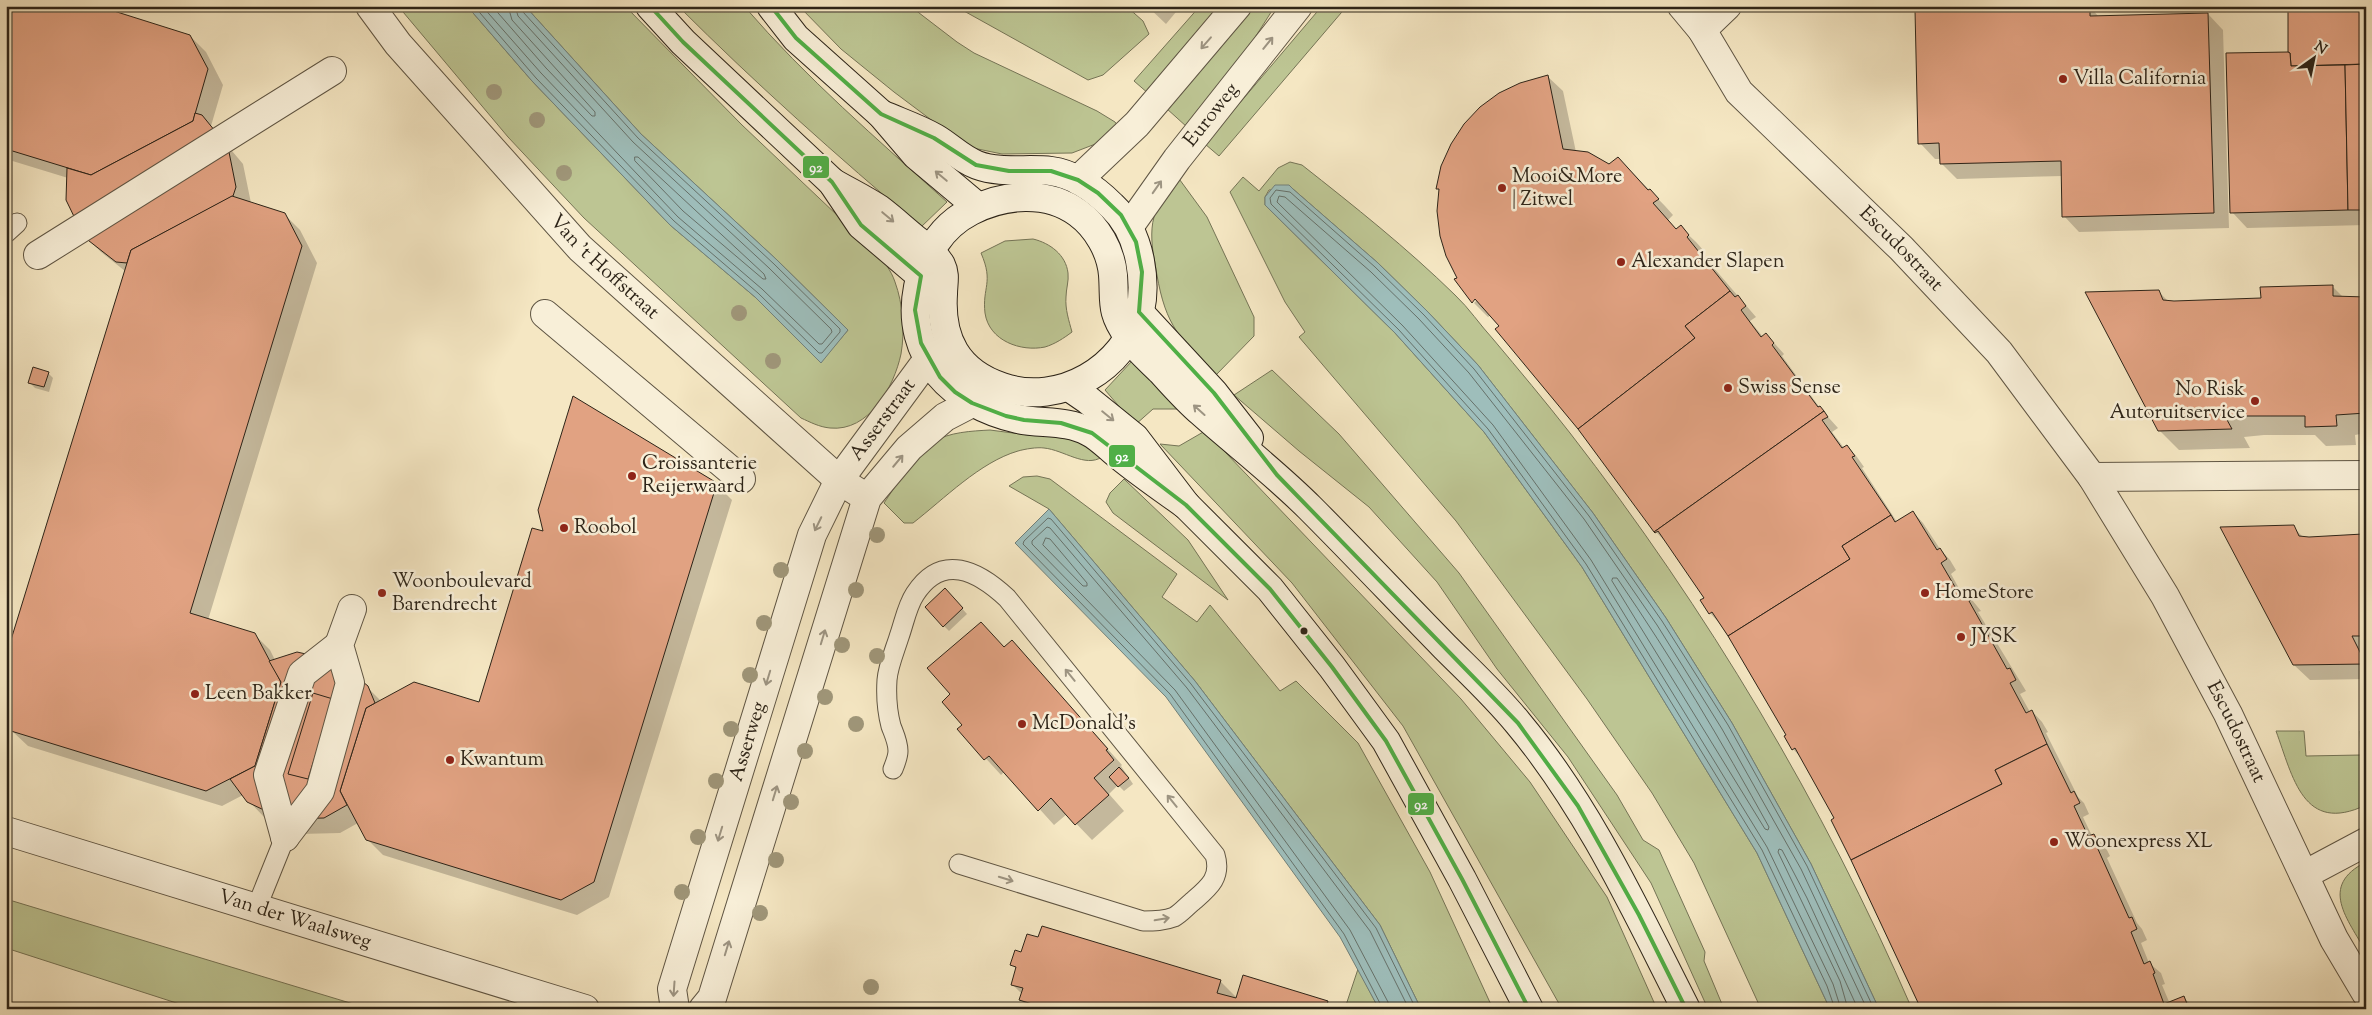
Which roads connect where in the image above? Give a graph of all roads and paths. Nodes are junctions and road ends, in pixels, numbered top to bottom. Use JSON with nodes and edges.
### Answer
{"nodes":[{"id":1,"x":370,"y":6,"type":"edge"},
{"id":2,"x":650,"y":6,"type":"edge"},
{"id":3,"x":771,"y":6,"type":"edge"},
{"id":4,"x":1237,"y":6,"type":"edge"},
{"id":5,"x":1298,"y":6,"type":"edge"},
{"id":6,"x":1682,"y":6,"type":"edge"},
{"id":7,"x":1727,"y":6,"type":"edge"},
{"id":8,"x":1698,"y":18,"type":"edge"},
{"id":9,"x":332,"y":71,"type":"dead end"},
{"id":10,"x":881,"y":114,"type":"junction"},
{"id":11,"x":1078,"y":180,"type":"junction"},
{"id":12,"x":832,"y":182,"type":"junction"},
{"id":13,"x":1056,"y":201,"type":"junction"},
{"id":14,"x":978,"y":207,"type":"junction"},
{"id":15,"x":1129,"y":227,"type":"junction"},
{"id":16,"x":929,"y":250,"type":"junction"},
{"id":17,"x":38,"y":255,"type":"dead end"},
{"id":18,"x":921,"y":276,"type":"junction"},
{"id":19,"x":1139,"y":312,"type":"junction"},
{"id":20,"x":545,"y":314,"type":"dead end"},
{"id":21,"x":1128,"y":337,"type":"junction"},
{"id":22,"x":928,"y":359,"type":"junction"},
{"id":23,"x":1002,"y":387,"type":"junction"},
{"id":24,"x":1068,"y":388,"type":"junction"},
{"id":25,"x":972,"y":403,"type":"junction"},
{"id":26,"x":1277,"y":475,"type":"junction"},
{"id":27,"x":2366,"y":475,"type":"edge"},
{"id":28,"x":2092,"y":476,"type":"junction"},
{"id":29,"x":741,"y":479,"type":"dead end"},
{"id":30,"x":839,"y":480,"type":"junction"},
{"id":31,"x":867,"y":498,"type":"junction"},
{"id":32,"x":1186,"y":505,"type":"junction"},
{"id":33,"x":352,"y":609,"type":"dead end"},
{"id":34,"x":339,"y":645,"type":"junction"},
{"id":35,"x":893,"y":769,"type":"dead end"},
{"id":36,"x":6,"y":831,"type":"edge"},
{"id":37,"x":285,"y":837,"type":"junction"},
{"id":38,"x":2366,"y":842,"type":"edge"},
{"id":39,"x":959,"y":864,"type":"dead end"},
{"id":40,"x":2304,"y":875,"type":"junction"},
{"id":41,"x":256,"y":909,"type":"junction"},
{"id":42,"x":2366,"y":994,"type":"edge"},
{"id":43,"x":585,"y":1009,"type":"edge"},
{"id":44,"x":675,"y":1009,"type":"edge"},
{"id":45,"x":703,"y":1009,"type":"edge"},
{"id":46,"x":1529,"y":1009,"type":"edge"},
{"id":47,"x":1686,"y":1009,"type":"edge"}],
"edges":[{"from":1,"to":30,"type":"street","name":"Van 't Hoffstraat"},
{"from":2,"to":12,"type":"street"},
{"from":3,"to":10,"type":"street"},
{"from":4,"to":11,"type":"street","one_way":true},
{"from":15,"to":5,"type":"street","name":"Euroweg","one_way":true},
{"from":6,"to":8,"type":"street","name":"Escudostraat"},
{"from":7,"to":8,"type":"street"},
{"from":8,"to":28,"type":"street","name":"Escudostraat"},
{"from":9,"to":17,"type":"street"},
{"from":10,"to":11,"type":"street"},
{"from":14,"to":10,"type":"street","one_way":true},
{"from":11,"to":13,"type":"street"},
{"from":11,"to":15,"type":"street"},
{"from":12,"to":16,"type":"street","one_way":true},
{"from":12,"to":18,"type":"street"},
{"from":13,"to":14,"type":"street"},
{"from":13,"to":21,"type":"street"},
{"from":14,"to":16,"type":"street"},
{"from":15,"to":19,"type":"street"},
{"from":16,"to":18,"type":"street"},
{"from":16,"to":23,"type":"street"},
{"from":18,"to":22,"type":"street"},
{"from":19,"to":21,"type":"street"},
{"from":19,"to":26,"type":"street"},
{"from":20,"to":29,"type":"street"},
{"from":21,"to":24,"type":"street"},
{"from":26,"to":21,"type":"street","one_way":true},
{"from":22,"to":25,"type":"street"},
{"from":22,"to":30,"type":"street","name":"Asserstraat"},
{"from":23,"to":24,"type":"street"},
{"from":23,"to":25,"type":"street","name":"Asserstraat"},
{"from":24,"to":32,"type":"street","one_way":true},
{"from":31,"to":25,"type":"street","name":"Asserstraat","one_way":true},
{"from":25,"to":32,"type":"street"},
{"from":26,"to":47,"type":"street"},
{"from":27,"to":28,"type":"street"},
{"from":28,"to":40,"type":"street","name":"Escudostraat"},
{"from":30,"to":31,"type":"street","name":"Van 't Hoffstraat"},
{"from":30,"to":44,"type":"street","name":"Asserweg","one_way":true},
{"from":45,"to":31,"type":"street","name":"Asserweg","one_way":true},
{"from":32,"to":46,"type":"street"},
{"from":33,"to":34,"type":"street"},
{"from":34,"to":37,"type":"street"},
{"from":34,"to":37,"type":"street"},
{"from":39,"to":35,"type":"lane","one_way":true},
{"from":36,"to":41,"type":"street","name":"Van der Waalsweg"},
{"from":37,"to":41,"type":"lane"},
{"from":38,"to":40,"type":"street"},
{"from":40,"to":42,"type":"street","name":"Escudostraat"},
{"from":41,"to":43,"type":"street","name":"Van der Waalsweg"}]}
